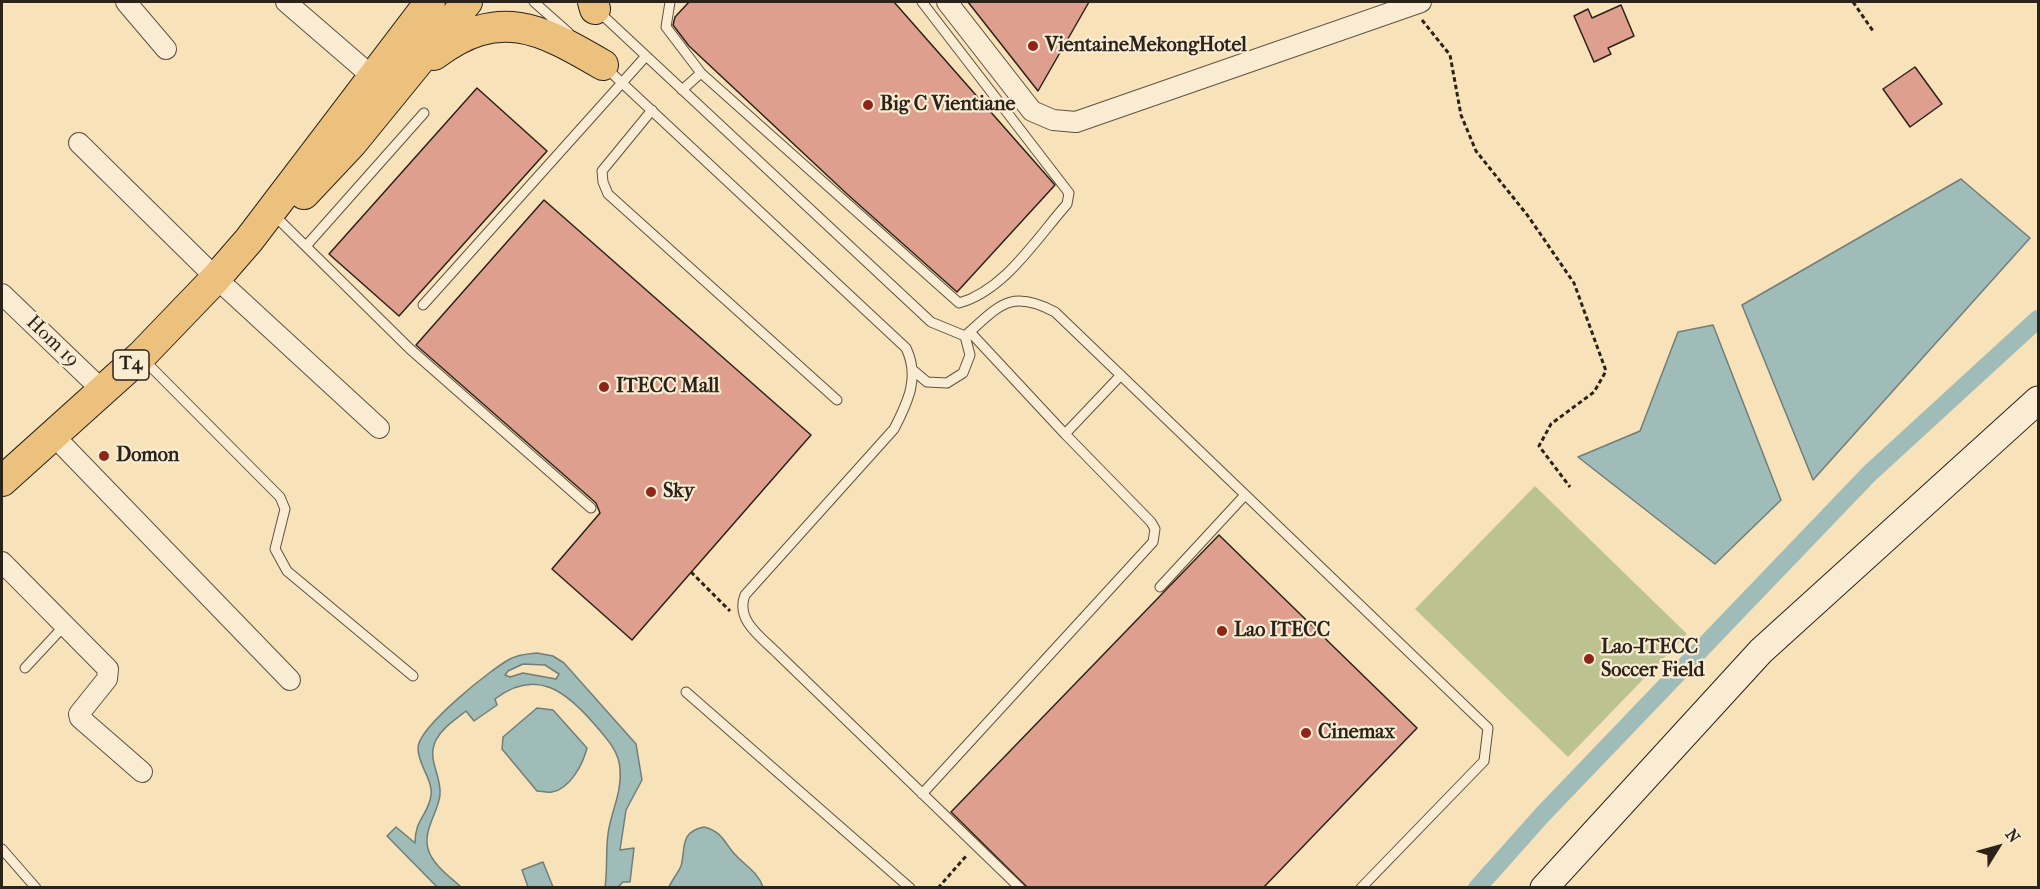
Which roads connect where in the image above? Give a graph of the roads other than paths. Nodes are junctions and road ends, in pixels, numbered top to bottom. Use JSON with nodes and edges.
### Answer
{"nodes":[{"id":1,"x":126,"y":2,"type":"edge"},
{"id":2,"x":286,"y":2,"type":"edge"},
{"id":3,"x":430,"y":2,"type":"edge"},
{"id":4,"x":467,"y":2,"type":"edge"},
{"id":5,"x":534,"y":2,"type":"edge"},
{"id":6,"x":670,"y":2,"type":"edge"},
{"id":7,"x":922,"y":2,"type":"edge"},
{"id":8,"x":947,"y":2,"type":"edge"},
{"id":9,"x":592,"y":4,"type":"edge"},
{"id":10,"x":1414,"y":4,"type":"edge"},
{"id":11,"x":166,"y":49,"type":"dead end"},
{"id":12,"x":646,"y":56,"type":"junction"},
{"id":13,"x":612,"y":73,"type":"junction"},
{"id":14,"x":701,"y":73,"type":"junction"},
{"id":15,"x":408,"y":75,"type":"junction"},
{"id":16,"x":374,"y":78,"type":"junction"},
{"id":17,"x":682,"y":90,"type":"junction"},
{"id":18,"x":652,"y":110,"type":"junction"},
{"id":19,"x":424,"y":113,"type":"dead end"},
{"id":20,"x":80,"y":143,"type":"dead end"},
{"id":21,"x":274,"y":215,"type":"junction"},
{"id":22,"x":306,"y":246,"type":"junction"},
{"id":23,"x":216,"y":278,"type":"junction"},
{"id":24,"x":997,"y":284,"type":"junction"},
{"id":25,"x":2,"y":294,"type":"edge"},
{"id":26,"x":1004,"y":303,"type":"junction"},
{"id":27,"x":423,"y":305,"type":"dead end"},
{"id":28,"x":968,"y":334,"type":"junction"},
{"id":29,"x":141,"y":356,"type":"junction"},
{"id":30,"x":914,"y":371,"type":"junction"},
{"id":31,"x":1121,"y":375,"type":"junction"},
{"id":32,"x":103,"y":391,"type":"junction"},
{"id":33,"x":837,"y":400,"type":"dead end"},
{"id":34,"x":2038,"y":400,"type":"edge"},
{"id":35,"x":379,"y":428,"type":"dead end"},
{"id":36,"x":1065,"y":434,"type":"junction"},
{"id":37,"x":54,"y":436,"type":"junction"},
{"id":38,"x":2,"y":481,"type":"edge"},
{"id":39,"x":1245,"y":495,"type":"junction"},
{"id":40,"x":591,"y":508,"type":"dead end"},
{"id":41,"x":2,"y":562,"type":"edge"},
{"id":42,"x":1160,"y":587,"type":"dead end"},
{"id":43,"x":65,"y":626,"type":"junction"},
{"id":44,"x":25,"y":668,"type":"dead end"},
{"id":45,"x":413,"y":676,"type":"dead end"},
{"id":46,"x":290,"y":680,"type":"dead end"},
{"id":47,"x":686,"y":692,"type":"dead end"},
{"id":48,"x":142,"y":772,"type":"dead end"},
{"id":49,"x":922,"y":794,"type":"junction"},
{"id":50,"x":2,"y":849,"type":"edge"},
{"id":51,"x":36,"y":888,"type":"edge"},
{"id":52,"x":909,"y":888,"type":"edge"},
{"id":53,"x":1020,"y":888,"type":"edge"},
{"id":54,"x":1361,"y":888,"type":"edge"},
{"id":55,"x":1544,"y":888,"type":"edge"}],
"edges":[{"from":1,"to":11,"type":"street"},
{"from":2,"to":16,"type":"street"},
{"from":3,"to":16,"type":"main road","number":"T4"},
{"from":4,"to":15,"type":"main road","number":"T4"},
{"from":5,"to":13,"type":"lane"},
{"from":6,"to":14,"type":"lane"},
{"from":7,"to":24,"type":"lane"},
{"from":8,"to":10,"type":"street"},
{"from":9,"to":12,"type":"lane"},
{"from":12,"to":13,"type":"lane"},
{"from":12,"to":17,"type":"lane"},
{"from":13,"to":15,"type":"main road"},
{"from":13,"to":18,"type":"lane"},
{"from":13,"to":27,"type":"lane"},
{"from":14,"to":17,"type":"lane"},
{"from":14,"to":24,"type":"lane"},
{"from":15,"to":21,"type":"main road","number":"T4"},
{"from":16,"to":21,"type":"main road","number":"T4"},
{"from":17,"to":28,"type":"lane"},
{"from":18,"to":30,"type":"lane"},
{"from":18,"to":33,"type":"lane"},
{"from":19,"to":22,"type":"lane"},
{"from":20,"to":23,"type":"street"},
{"from":21,"to":22,"type":"lane"},
{"from":21,"to":23,"type":"main road","number":"T4"},
{"from":22,"to":40,"type":"lane"},
{"from":23,"to":29,"type":"main road","number":"T4"},
{"from":23,"to":35,"type":"street"},
{"from":24,"to":26,"type":"lane"},
{"from":25,"to":32,"type":"street","name":"Hom 19"},
{"from":26,"to":28,"type":"lane"},
{"from":26,"to":31,"type":"lane"},
{"from":28,"to":30,"type":"lane"},
{"from":28,"to":36,"type":"lane"},
{"from":29,"to":32,"type":"main road","number":"T4"},
{"from":29,"to":45,"type":"lane"},
{"from":30,"to":49,"type":"lane"},
{"from":31,"to":36,"type":"lane"},
{"from":31,"to":39,"type":"lane"},
{"from":32,"to":37,"type":"main road","number":"T4"},
{"from":34,"to":55,"type":"street"},
{"from":36,"to":49,"type":"lane"},
{"from":37,"to":38,"type":"main road","number":"T4"},
{"from":37,"to":46,"type":"street"},
{"from":39,"to":42,"type":"lane"},
{"from":39,"to":54,"type":"lane"},
{"from":41,"to":43,"type":"street"},
{"from":43,"to":44,"type":"lane"},
{"from":43,"to":48,"type":"street"},
{"from":47,"to":52,"type":"lane"},
{"from":49,"to":53,"type":"lane"},
{"from":50,"to":51,"type":"lane"}]}
